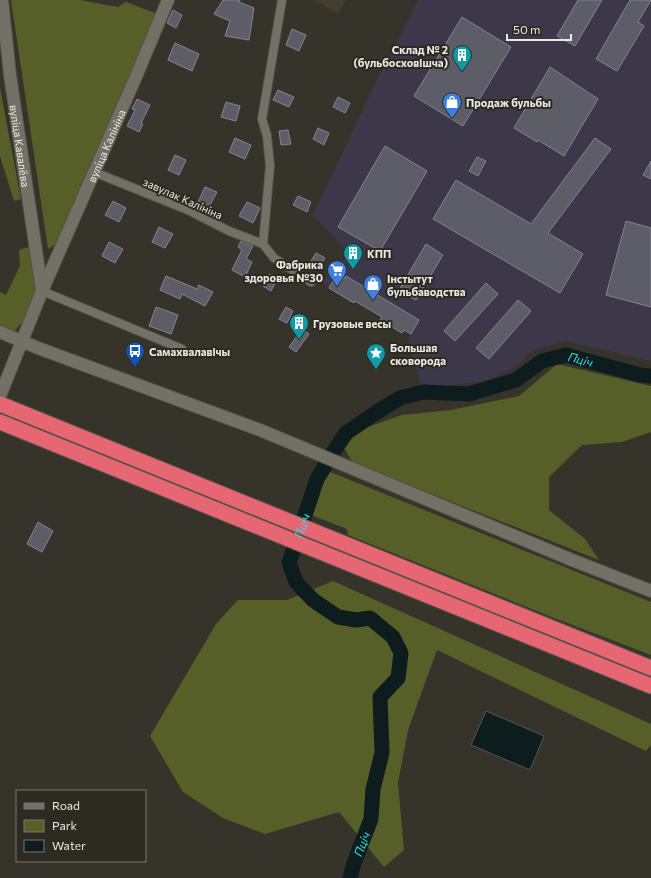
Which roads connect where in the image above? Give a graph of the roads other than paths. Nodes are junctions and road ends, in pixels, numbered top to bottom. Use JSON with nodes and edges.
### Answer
{"nodes":[{"id":1,"x":2,"y":0,"type":"edge"},
{"id":2,"x":168,"y":0,"type":"edge"},
{"id":3,"x":282,"y":0,"type":"edge"},
{"id":4,"x":94,"y":172,"type":"junction"},
{"id":5,"x":263,"y":244,"type":"junction"},
{"id":6,"x":311,"y":282,"type":"dead end"},
{"id":7,"x":42,"y":291,"type":"junction"},
{"id":8,"x":0,"y":332,"type":"edge"},
{"id":9,"x":23,"y":342,"type":"junction"},
{"id":10,"x":182,"y":349,"type":"dead end"},
{"id":11,"x":0,"y":396,"type":"edge"},
{"id":12,"x":0,"y":404,"type":"edge"},
{"id":13,"x":0,"y":422,"type":"edge"},
{"id":14,"x":651,"y":592,"type":"edge"},
{"id":15,"x":651,"y":668,"type":"edge"},
{"id":16,"x":651,"y":686,"type":"edge"}],
"edges":[{"from":1,"to":7,"type":"street","name":"вуліца Кавалёва"},
{"from":2,"to":4,"type":"street","name":"вуліца Калініна"},
{"from":3,"to":5,"type":"street"},
{"from":4,"to":5,"type":"street","name":"завулак Калініна"},
{"from":4,"to":7,"type":"street","name":"вуліца Калініна"},
{"from":5,"to":6,"type":"street"},
{"from":7,"to":9,"type":"street","name":"вуліца Калініна"},
{"from":7,"to":10,"type":"street"},
{"from":8,"to":9,"type":"street"},
{"from":9,"to":11,"type":"street","name":"вуліца Калініна"},
{"from":9,"to":14,"type":"street"},
{"from":12,"to":15,"type":"highway"},
{"from":13,"to":16,"type":"highway"}]}
